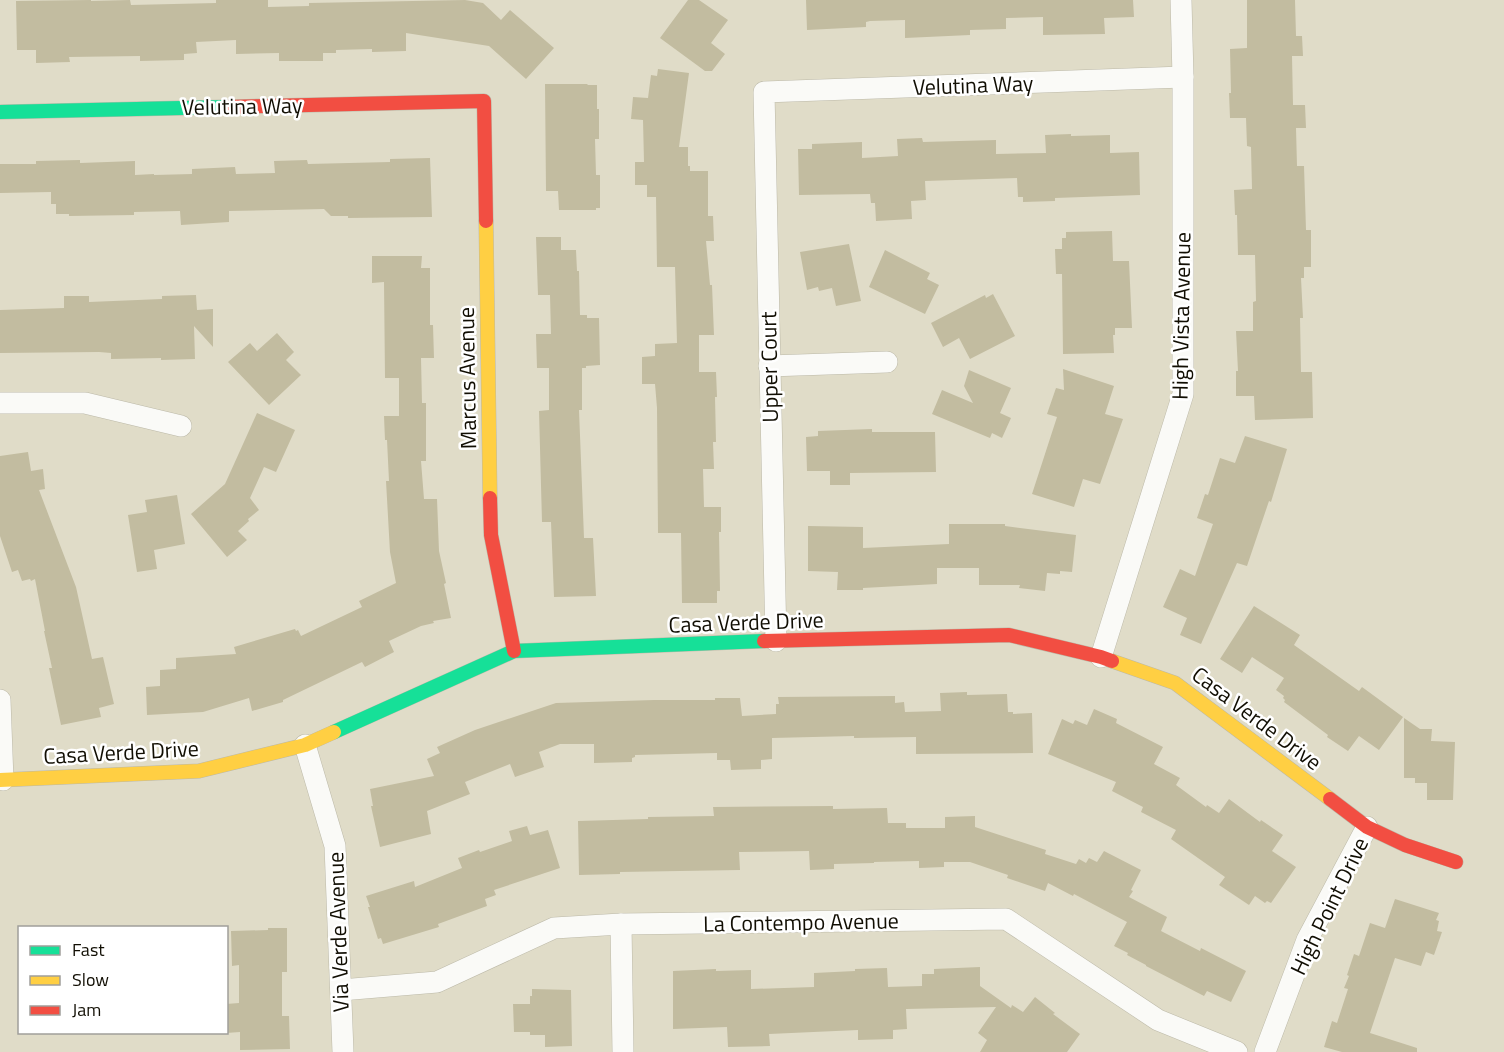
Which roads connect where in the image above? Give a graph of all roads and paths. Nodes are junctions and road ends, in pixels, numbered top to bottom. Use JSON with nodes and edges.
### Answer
{"nodes":[{"id":1,"x":1181,"y":0,"type":"edge"},
{"id":2,"x":1183,"y":77,"type":"junction"},
{"id":3,"x":764,"y":92,"type":"joint"},
{"id":4,"x":484,"y":101,"type":"joint"},
{"id":5,"x":0,"y":112,"type":"edge"},
{"id":6,"x":887,"y":362,"type":"dead end"},
{"id":7,"x":769,"y":366,"type":"junction"},
{"id":8,"x":0,"y":403,"type":"edge"},
{"id":9,"x":181,"y":426,"type":"dead end"},
{"id":10,"x":776,"y":641,"type":"junction"},
{"id":11,"x":514,"y":651,"type":"junction"},
{"id":12,"x":1101,"y":657,"type":"junction"},
{"id":13,"x":0,"y":700,"type":"edge"},
{"id":14,"x":305,"y":745,"type":"junction"},
{"id":15,"x":2,"y":780,"type":"edge"},
{"id":16,"x":1368,"y":827,"type":"junction"},
{"id":17,"x":1456,"y":862,"type":"dead end"},
{"id":18,"x":621,"y":924,"type":"junction"},
{"id":19,"x":341,"y":990,"type":"junction"},
{"id":20,"x":343,"y":1052,"type":"edge"},
{"id":21,"x":623,"y":1052,"type":"edge"},
{"id":22,"x":1237,"y":1052,"type":"edge"},
{"id":23,"x":1266,"y":1052,"type":"edge"}],
"edges":[{"from":1,"to":2,"type":"street","name":"High Vista Avenue"},
{"from":2,"to":3,"type":"street","name":"Velutina Way"},
{"from":2,"to":12,"type":"street","name":"High Vista Avenue"},
{"from":3,"to":7,"type":"street","name":"Upper Court"},
{"from":4,"to":5,"type":"street","name":"Velutina Way"},
{"from":4,"to":11,"type":"street","name":"Marcus Avenue"},
{"from":6,"to":7,"type":"street"},
{"from":7,"to":10,"type":"street","name":"Upper Court"},
{"from":8,"to":9,"type":"street"},
{"from":10,"to":11,"type":"street","name":"Casa Verde Drive"},
{"from":10,"to":12,"type":"street","name":"Casa Verde Drive"},
{"from":11,"to":14,"type":"street","name":"Casa Verde Drive"},
{"from":12,"to":16,"type":"street","name":"Casa Verde Drive"},
{"from":13,"to":15,"type":"street"},
{"from":14,"to":15,"type":"street","name":"Casa Verde Drive"},
{"from":14,"to":19,"type":"street","name":"Via Verde Avenue"},
{"from":16,"to":17,"type":"street","name":"Casa Verde Drive"},
{"from":16,"to":23,"type":"street","name":"High Point Drive"},
{"from":18,"to":19,"type":"street","name":"La Contempo Avenue"},
{"from":18,"to":21,"type":"street"},
{"from":18,"to":22,"type":"street","name":"La Contempo Avenue"},
{"from":19,"to":20,"type":"street","name":"Via Verde Avenue"}]}
